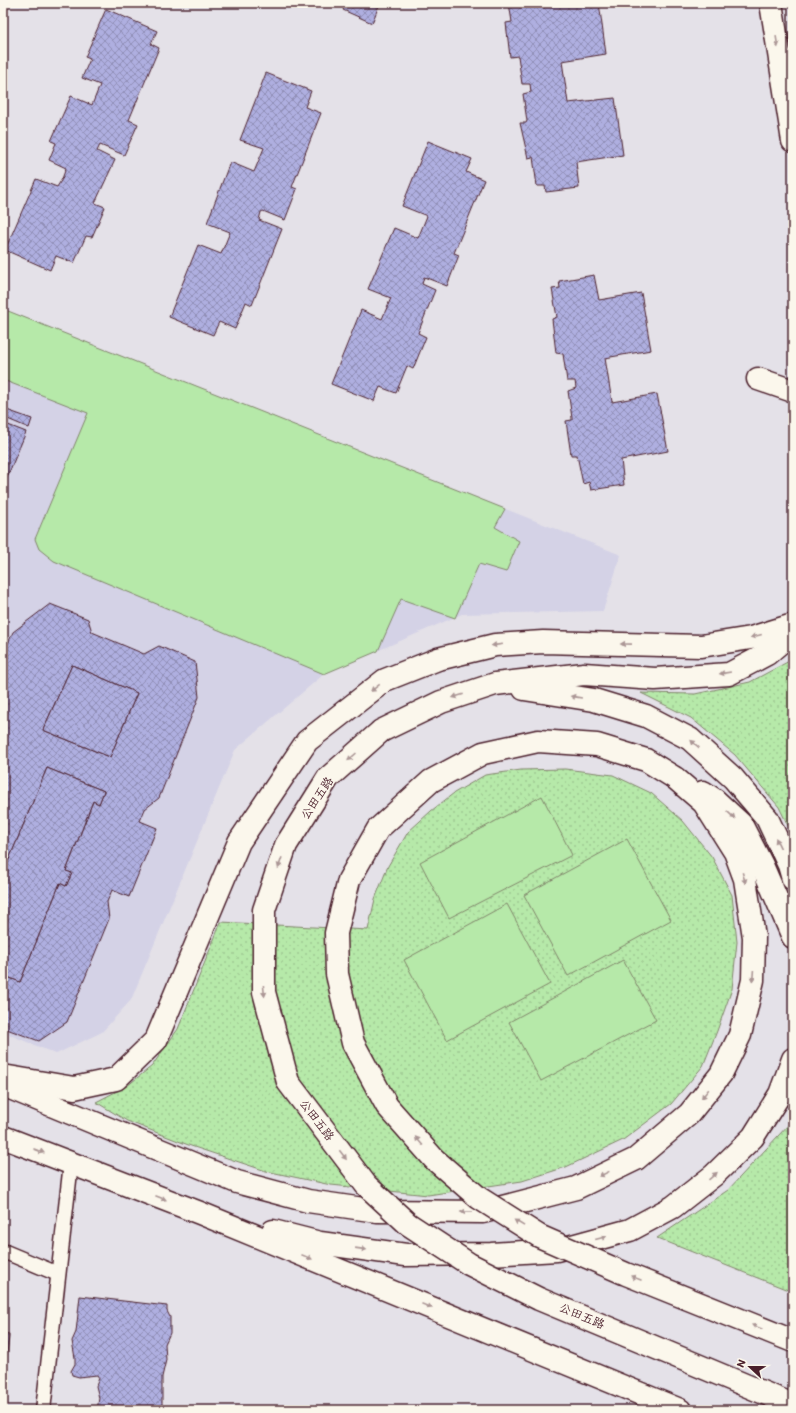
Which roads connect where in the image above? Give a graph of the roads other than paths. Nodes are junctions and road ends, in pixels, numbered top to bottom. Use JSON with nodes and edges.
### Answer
{"nodes":[{"id":1,"x":771,"y":3,"type":"edge"},
{"id":2,"x":793,"y":141,"type":"edge"},
{"id":3,"x":758,"y":379,"type":"dead end"},
{"id":4,"x":793,"y":391,"type":"edge"},
{"id":5,"x":793,"y":625,"type":"edge"},
{"id":6,"x":793,"y":632,"type":"edge"},
{"id":7,"x":495,"y":684,"type":"junction"},
{"id":8,"x":676,"y":778,"type":"junction"},
{"id":9,"x":793,"y":879,"type":"edge"},
{"id":10,"x":793,"y":937,"type":"edge"},
{"id":11,"x":793,"y":1059,"type":"edge"},
{"id":12,"x":3,"y":1076,"type":"edge"},
{"id":13,"x":3,"y":1086,"type":"edge"},
{"id":14,"x":3,"y":1137,"type":"edge"},
{"id":15,"x":71,"y":1163,"type":"junction"},
{"id":16,"x":200,"y":1213,"type":"junction"},
{"id":17,"x":3,"y":1251,"type":"edge"},
{"id":18,"x":58,"y":1274,"type":"junction"},
{"id":19,"x":793,"y":1341,"type":"edge"},
{"id":20,"x":793,"y":1404,"type":"edge"},
{"id":21,"x":43,"y":1410,"type":"edge"},
{"id":22,"x":680,"y":1410,"type":"edge"}],
"edges":[{"from":1,"to":2,"type":"main road","one_way":true},
{"from":3,"to":4,"type":"main road"},
{"from":5,"to":12,"type":"main road","one_way":true},
{"from":6,"to":7,"type":"main road","name":"公田五路","one_way":true},
{"from":9,"to":7,"type":"main road","one_way":true},
{"from":7,"to":20,"type":"main road","name":"公田五路","one_way":true,"bridge":true},
{"from":8,"to":10,"type":"main road","one_way":true},
{"from":8,"to":13,"type":"main road","one_way":true},
{"from":19,"to":8,"type":"main road","one_way":true,"bridge":true},
{"from":16,"to":11,"type":"main road","one_way":true},
{"from":14,"to":15,"type":"main road","one_way":true},
{"from":15,"to":16,"type":"main road","one_way":true},
{"from":15,"to":18,"type":"lane"},
{"from":16,"to":22,"type":"main road","one_way":true},
{"from":17,"to":18,"type":"lane"},
{"from":18,"to":21,"type":"lane"}]}
